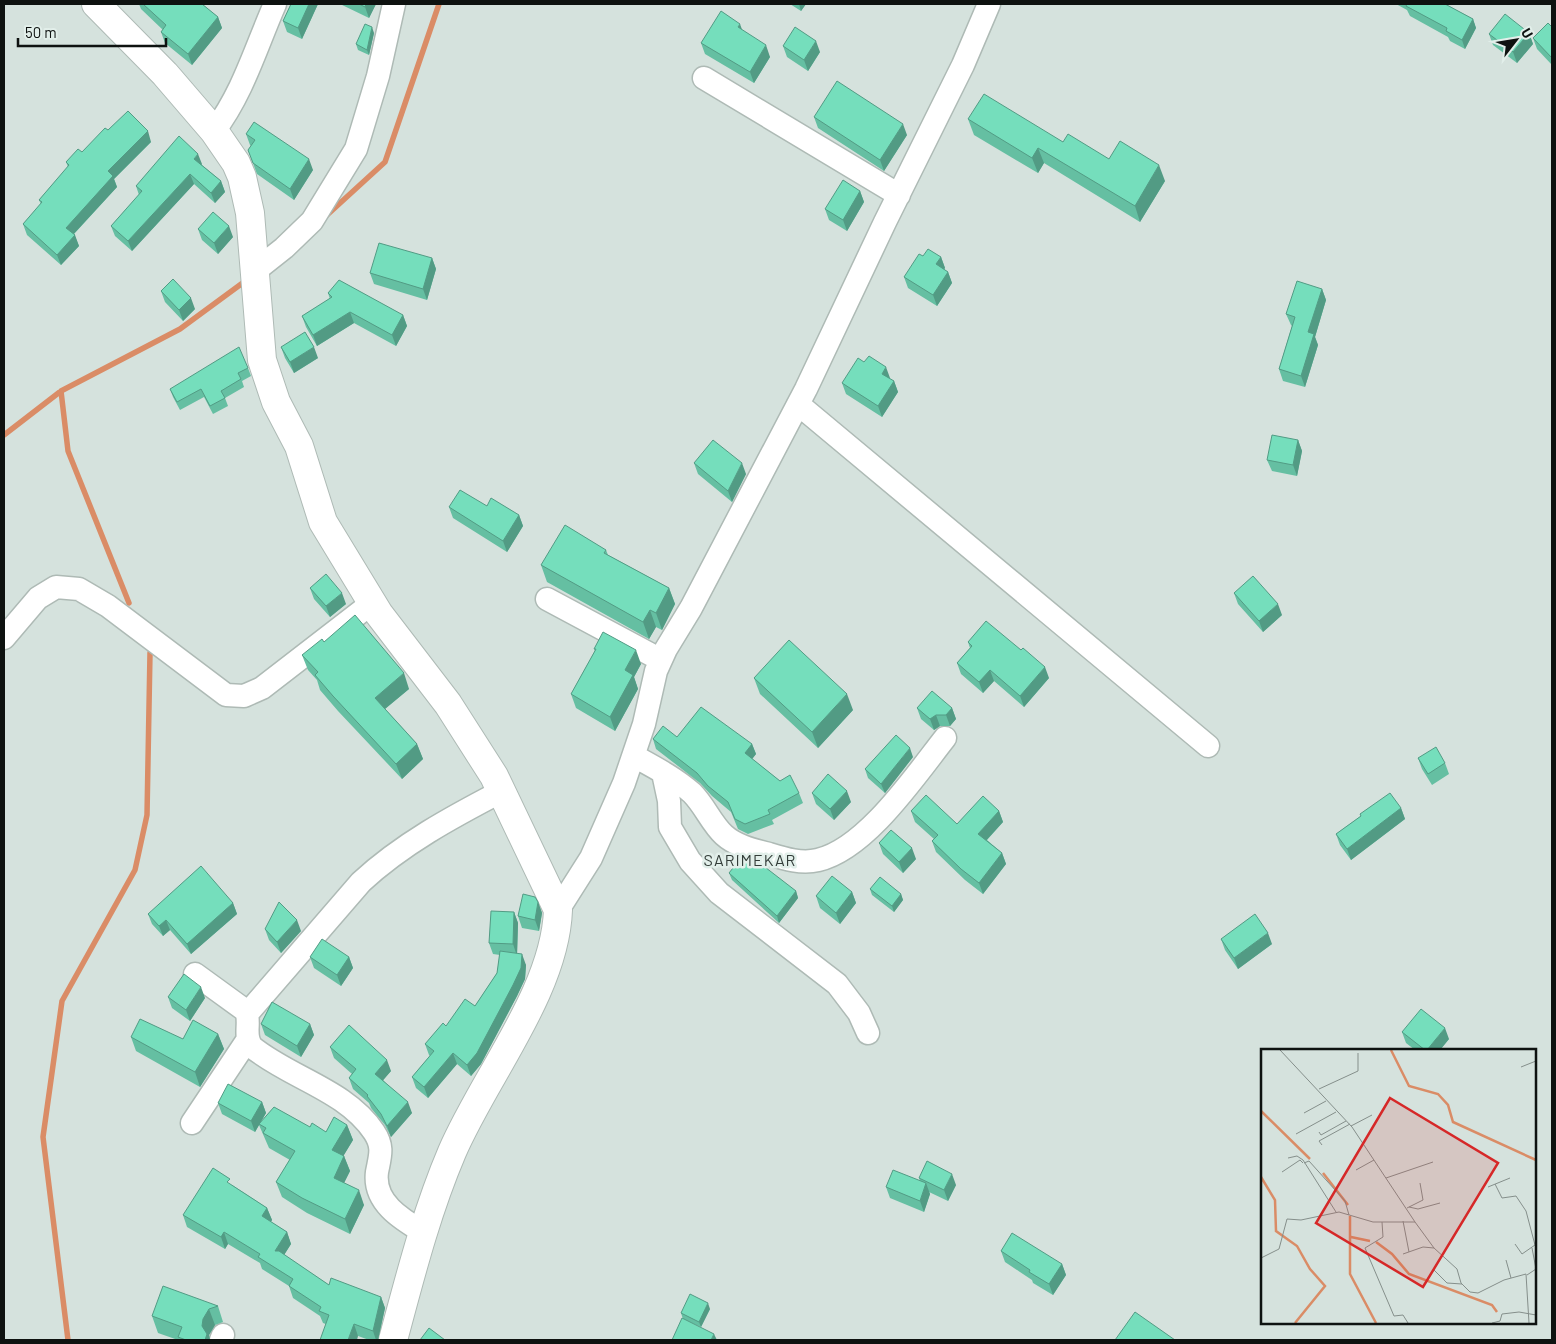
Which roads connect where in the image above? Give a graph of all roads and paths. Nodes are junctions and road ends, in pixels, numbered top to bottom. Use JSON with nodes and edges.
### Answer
{"nodes":[{"id":1,"x":96,"y":4,"type":"edge"},
{"id":2,"x":275,"y":4,"type":"edge"},
{"id":3,"x":394,"y":4,"type":"edge"},
{"id":4,"x":989,"y":4,"type":"edge"},
{"id":5,"x":704,"y":78,"type":"dead end"},
{"id":6,"x":214,"y":131,"type":"junction"},
{"id":7,"x":899,"y":195,"type":"junction"},
{"id":8,"x":255,"y":270,"type":"junction"},
{"id":9,"x":798,"y":404,"type":"junction"},
{"id":10,"x":546,"y":599,"type":"dead end"},
{"id":11,"x":372,"y":603,"type":"junction"},
{"id":12,"x":4,"y":638,"type":"edge"},
{"id":13,"x":661,"y":660,"type":"junction"},
{"id":14,"x":945,"y":738,"type":"dead end"},
{"id":15,"x":1208,"y":746,"type":"dead end"},
{"id":16,"x":634,"y":756,"type":"junction"},
{"id":17,"x":663,"y":773,"type":"junction"},
{"id":18,"x":502,"y":791,"type":"junction"},
{"id":19,"x":558,"y":910,"type":"junction"},
{"id":20,"x":195,"y":974,"type":"dead end"},
{"id":21,"x":247,"y":1014,"type":"junction"},
{"id":22,"x":868,"y":1033,"type":"dead end"},
{"id":23,"x":248,"y":1039,"type":"junction"},
{"id":24,"x":192,"y":1123,"type":"dead end"},
{"id":25,"x":423,"y":1232,"type":"junction"},
{"id":26,"x":393,"y":1340,"type":"edge"}],
"edges":[{"from":1,"to":6,"type":"street"},
{"from":2,"to":6,"type":"street"},
{"from":3,"to":8,"type":"street"},
{"from":4,"to":7,"type":"street"},
{"from":5,"to":7,"type":"street"},
{"from":6,"to":8,"type":"street"},
{"from":7,"to":9,"type":"street"},
{"from":8,"to":11,"type":"street"},
{"from":9,"to":13,"type":"street"},
{"from":9,"to":15,"type":"street"},
{"from":10,"to":13,"type":"street"},
{"from":11,"to":12,"type":"street"},
{"from":11,"to":18,"type":"street"},
{"from":13,"to":16,"type":"street"},
{"from":14,"to":17,"type":"street"},
{"from":16,"to":17,"type":"street"},
{"from":16,"to":19,"type":"street"},
{"from":17,"to":22,"type":"street"},
{"from":18,"to":19,"type":"street"},
{"from":18,"to":21,"type":"street"},
{"from":19,"to":25,"type":"street"},
{"from":20,"to":21,"type":"street"},
{"from":21,"to":23,"type":"street"},
{"from":23,"to":24,"type":"street"},
{"from":23,"to":25,"type":"street"},
{"from":25,"to":26,"type":"street"}]}
